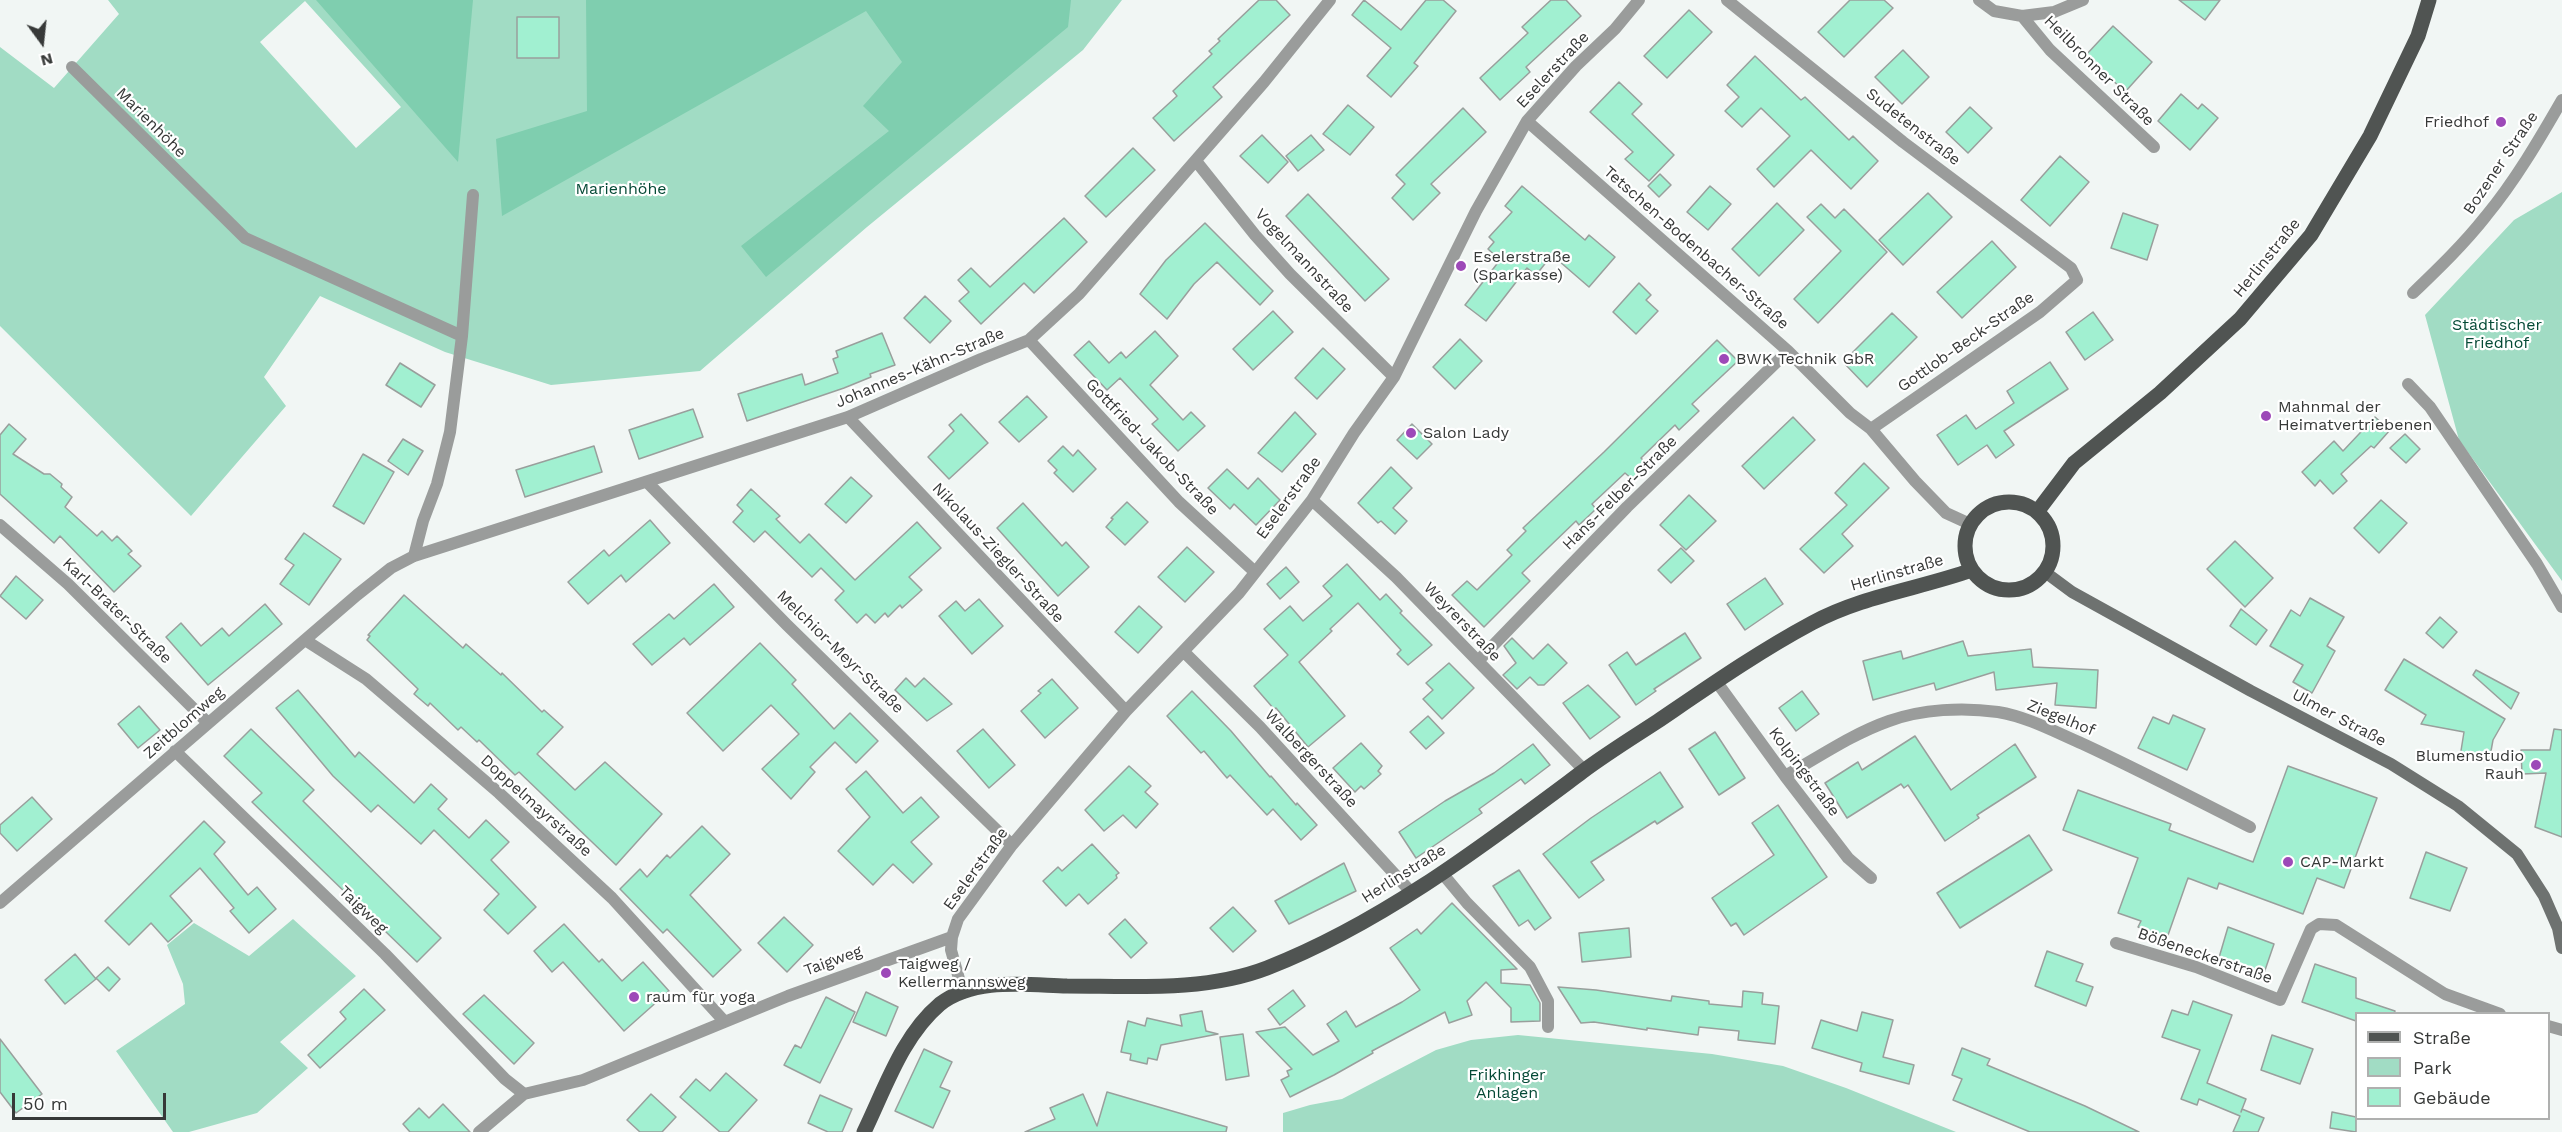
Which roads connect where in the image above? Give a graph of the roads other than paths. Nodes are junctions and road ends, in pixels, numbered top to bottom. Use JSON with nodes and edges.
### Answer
{"nodes":[{"id":1,"x":1330,"y":0,"type":"edge"},
{"id":2,"x":1639,"y":0,"type":"edge"},
{"id":3,"x":1727,"y":0,"type":"edge"},
{"id":4,"x":1979,"y":0,"type":"edge"},
{"id":5,"x":2083,"y":0,"type":"edge"},
{"id":6,"x":2429,"y":0,"type":"edge"},
{"id":7,"x":2022,"y":16,"type":"junction"},
{"id":8,"x":72,"y":67,"type":"dead end"},
{"id":9,"x":2562,"y":100,"type":"edge"},
{"id":10,"x":1527,"y":121,"type":"junction"},
{"id":11,"x":2154,"y":147,"type":"dead end"},
{"id":12,"x":1196,"y":161,"type":"junction"},
{"id":13,"x":472,"y":195,"type":"dead end"},
{"id":14,"x":2077,"y":280,"type":"joint"},
{"id":15,"x":2412,"y":293,"type":"dead end"},
{"id":16,"x":462,"y":336,"type":"junction"},
{"id":17,"x":1029,"y":340,"type":"junction"},
{"id":18,"x":1788,"y":351,"type":"junction"},
{"id":19,"x":1394,"y":377,"type":"junction"},
{"id":20,"x":2408,"y":384,"type":"dead end"},
{"id":21,"x":848,"y":417,"type":"junction"},
{"id":22,"x":1871,"y":429,"type":"junction"},
{"id":23,"x":647,"y":482,"type":"junction"},
{"id":24,"x":1312,"y":500,"type":"junction"},
{"id":25,"x":2037,"y":512,"type":"junction"},
{"id":26,"x":0,"y":525,"type":"edge"},
{"id":27,"x":1970,"y":525,"type":"junction"},
{"id":28,"x":414,"y":556,"type":"junction"},
{"id":29,"x":392,"y":568,"type":"joint"},
{"id":30,"x":1972,"y":570,"type":"junction"},
{"id":31,"x":1255,"y":572,"type":"junction"},
{"id":32,"x":2045,"y":572,"type":"junction"},
{"id":33,"x":2562,"y":607,"type":"edge"},
{"id":34,"x":305,"y":640,"type":"junction"},
{"id":35,"x":1184,"y":651,"type":"junction"},
{"id":36,"x":1478,"y":661,"type":"junction"},
{"id":37,"x":1716,"y":681,"type":"junction"},
{"id":38,"x":1126,"y":711,"type":"junction"},
{"id":39,"x":208,"y":723,"type":"junction"},
{"id":40,"x":175,"y":752,"type":"junction"},
{"id":41,"x":1584,"y":770,"type":"junction"},
{"id":42,"x":1785,"y":776,"type":"junction"},
{"id":43,"x":2250,"y":827,"type":"dead end"},
{"id":44,"x":1012,"y":845,"type":"junction"},
{"id":45,"x":1442,"y":873,"type":"junction"},
{"id":46,"x":1871,"y":878,"type":"dead end"},
{"id":47,"x":1411,"y":892,"type":"junction"},
{"id":48,"x":0,"y":903,"type":"edge"},
{"id":49,"x":952,"y":937,"type":"junction"},
{"id":50,"x":2116,"y":943,"type":"dead end"},
{"id":51,"x":2562,"y":948,"type":"edge"},
{"id":52,"x":963,"y":993,"type":"junction"},
{"id":53,"x":2494,"y":1012,"type":"edge"},
{"id":54,"x":724,"y":1021,"type":"junction"},
{"id":55,"x":1548,"y":1027,"type":"dead end"},
{"id":56,"x":524,"y":1094,"type":"junction"},
{"id":57,"x":479,"y":1132,"type":"edge"},
{"id":58,"x":864,"y":1132,"type":"edge"}],
"edges":[{"from":1,"to":12,"type":"street","name":"Johannes-Kähn-Straße"},
{"from":2,"to":10,"type":"street","name":"Eselerstraße"},
{"from":3,"to":14,"type":"street","name":"Sudetenstraße"},
{"from":4,"to":7,"type":"street","name":"Heilbronner Straße"},
{"from":5,"to":7,"type":"street","name":"Heilbronner Straße"},
{"from":6,"to":25,"type":"main road","name":"Herlinstraße"},
{"from":7,"to":11,"type":"street","name":"Heilbronner Straße"},
{"from":8,"to":16,"type":"street","name":"Marienhöhe"},
{"from":9,"to":15,"type":"street","name":"Bozener Straße"},
{"from":10,"to":18,"type":"street","name":"Tetschen-Bodenbacher-Straße"},
{"from":10,"to":19,"type":"street","name":"Eselerstraße"},
{"from":12,"to":17,"type":"street","name":"Johannes-Kähn-Straße"},
{"from":12,"to":19,"type":"street","name":"Vogelmannstraße"},
{"from":13,"to":16,"type":"street"},
{"from":14,"to":22,"type":"street","name":"Gottlob-Beck-Straße"},
{"from":16,"to":28,"type":"street"},
{"from":17,"to":21,"type":"street","name":"Johannes-Kähn-Straße"},
{"from":17,"to":31,"type":"street","name":"Gottfried-Jakob-Straße"},
{"from":18,"to":22,"type":"street","name":"Tetschen-Bodenbacher-Straße"},
{"from":18,"to":36,"type":"street","name":"Hans-Felber-Straße"},
{"from":19,"to":24,"type":"street","name":"Eselerstraße"},
{"from":20,"to":33,"type":"street"},
{"from":21,"to":23,"type":"street","name":"Johannes-Kähn-Straße"},
{"from":21,"to":38,"type":"street","name":"Nikolaus-Ziegler-Straße"},
{"from":22,"to":27,"type":"street","name":"Tetschen-Bodenbacher-Straße"},
{"from":23,"to":28,"type":"street","name":"Johannes-Kähn-Straße"},
{"from":23,"to":44,"type":"street","name":"Melchior-Meyr-Straße"},
{"from":24,"to":31,"type":"street","name":"Eselerstraße"},
{"from":24,"to":36,"type":"street","name":"Weyrerstraße"},
{"from":25,"to":27,"type":"main road"},
{"from":25,"to":32,"type":"main road"},
{"from":26,"to":39,"type":"street","name":"Karl-Brater-Straße"},
{"from":27,"to":30,"type":"main road"},
{"from":28,"to":29,"type":"street","name":"Johannes-Kähn-Straße"},
{"from":29,"to":34,"type":"street","name":"Zeitblomweg"},
{"from":30,"to":32,"type":"main road"},
{"from":30,"to":37,"type":"main road","name":"Herlinstraße"},
{"from":31,"to":35,"type":"street","name":"Eselerstraße"},
{"from":32,"to":51,"type":"street","name":"Ulmer Straße"},
{"from":34,"to":39,"type":"street","name":"Zeitblomweg"},
{"from":34,"to":54,"type":"street","name":"Doppelmayrstraße"},
{"from":35,"to":38,"type":"street","name":"Eselerstraße"},
{"from":35,"to":47,"type":"street","name":"Walbergerstraße"},
{"from":36,"to":41,"type":"street","name":"Weyrerstraße"},
{"from":37,"to":41,"type":"main road","name":"Herlinstraße"},
{"from":37,"to":42,"type":"street","name":"Kolpingstraße"},
{"from":38,"to":44,"type":"street","name":"Eselerstraße"},
{"from":39,"to":40,"type":"street","name":"Zeitblomweg"},
{"from":40,"to":48,"type":"street","name":"Zeitblomweg"},
{"from":40,"to":56,"type":"street","name":"Taigweg"},
{"from":41,"to":45,"type":"main road","name":"Herlinstraße"},
{"from":42,"to":43,"type":"street","name":"Ziegelhof"},
{"from":42,"to":46,"type":"street","name":"Kolpingstraße"},
{"from":44,"to":49,"type":"street","name":"Eselerstraße"},
{"from":45,"to":47,"type":"main road","name":"Herlinstraße"},
{"from":45,"to":55,"type":"street"},
{"from":47,"to":52,"type":"main road","name":"Herlinstraße"},
{"from":49,"to":52,"type":"street","name":"Eselerstraße"},
{"from":49,"to":54,"type":"street","name":"Taigweg"},
{"from":50,"to":53,"type":"street","name":"Bößeneckerstraße"},
{"from":52,"to":58,"type":"main road","name":"Herlinstraße"},
{"from":54,"to":56,"type":"street","name":"Taigweg"},
{"from":56,"to":57,"type":"street","name":"Taigweg"}]}
